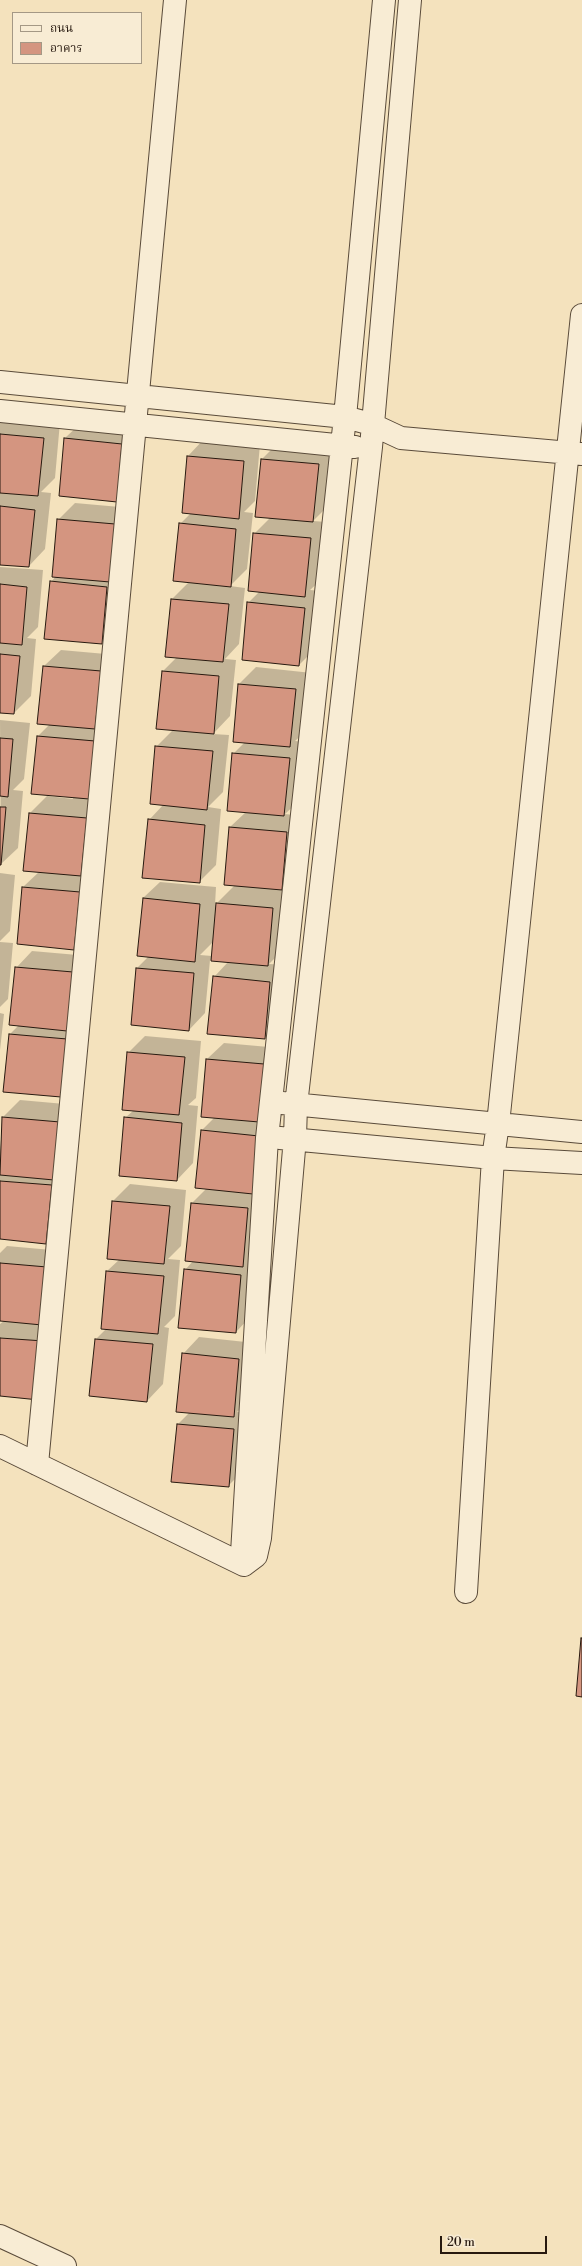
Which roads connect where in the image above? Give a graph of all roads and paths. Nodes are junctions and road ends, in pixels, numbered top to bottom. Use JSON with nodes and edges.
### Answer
{"nodes":[{"id":1,"x":175,"y":0,"type":"edge"},
{"id":2,"x":384,"y":0,"type":"edge"},
{"id":3,"x":410,"y":0,"type":"edge"},
{"id":4,"x":582,"y":315,"type":"edge"},
{"id":5,"x":0,"y":382,"type":"edge"},
{"id":6,"x":138,"y":396,"type":"junction"},
{"id":7,"x":0,"y":411,"type":"edge"},
{"id":8,"x":345,"y":417,"type":"junction"},
{"id":9,"x":371,"y":424,"type":"junction"},
{"id":10,"x":135,"y":425,"type":"junction"},
{"id":11,"x":401,"y":438,"type":"junction"},
{"id":12,"x":342,"y":446,"type":"junction"},
{"id":13,"x":371,"y":447,"type":"junction"},
{"id":14,"x":575,"y":454,"type":"edge"},
{"id":15,"x":271,"y":1102,"type":"junction"},
{"id":16,"x":296,"y":1105,"type":"junction"},
{"id":17,"x":498,"y":1124,"type":"junction"},
{"id":18,"x":582,"y":1132,"type":"edge"},
{"id":19,"x":267,"y":1138,"type":"junction"},
{"id":20,"x":295,"y":1138,"type":"junction"},
{"id":21,"x":493,"y":1158,"type":"junction"},
{"id":22,"x":582,"y":1164,"type":"edge"},
{"id":23,"x":0,"y":1446,"type":"edge"},
{"id":24,"x":37,"y":1464,"type":"junction"},
{"id":25,"x":244,"y":1565,"type":"junction"},
{"id":26,"x":466,"y":1592,"type":"dead end"},
{"id":27,"x":0,"y":2236,"type":"edge"},
{"id":28,"x":65,"y":2266,"type":"edge"}],
"edges":[{"from":1,"to":6,"type":"street"},
{"from":2,"to":8,"type":"street"},
{"from":3,"to":9,"type":"street"},
{"from":4,"to":14,"type":"street"},
{"from":5,"to":6,"type":"street"},
{"from":6,"to":8,"type":"street"},
{"from":6,"to":10,"type":"street"},
{"from":7,"to":10,"type":"street"},
{"from":8,"to":9,"type":"street"},
{"from":8,"to":12,"type":"street"},
{"from":9,"to":11,"type":"street"},
{"from":9,"to":13,"type":"street"},
{"from":10,"to":12,"type":"street"},
{"from":10,"to":24,"type":"street"},
{"from":11,"to":13,"type":"street"},
{"from":11,"to":14,"type":"street"},
{"from":12,"to":13,"type":"street"},
{"from":12,"to":15,"type":"street"},
{"from":13,"to":16,"type":"street"},
{"from":14,"to":17,"type":"street"},
{"from":15,"to":16,"type":"street"},
{"from":15,"to":19,"type":"street"},
{"from":16,"to":17,"type":"street"},
{"from":16,"to":20,"type":"street"},
{"from":17,"to":18,"type":"street"},
{"from":17,"to":21,"type":"street"},
{"from":19,"to":20,"type":"street"},
{"from":19,"to":25,"type":"street"},
{"from":20,"to":21,"type":"street"},
{"from":20,"to":25,"type":"street"},
{"from":21,"to":22,"type":"street"},
{"from":21,"to":26,"type":"street"},
{"from":23,"to":24,"type":"street"},
{"from":24,"to":25,"type":"street"},
{"from":27,"to":28,"type":"street"}]}
